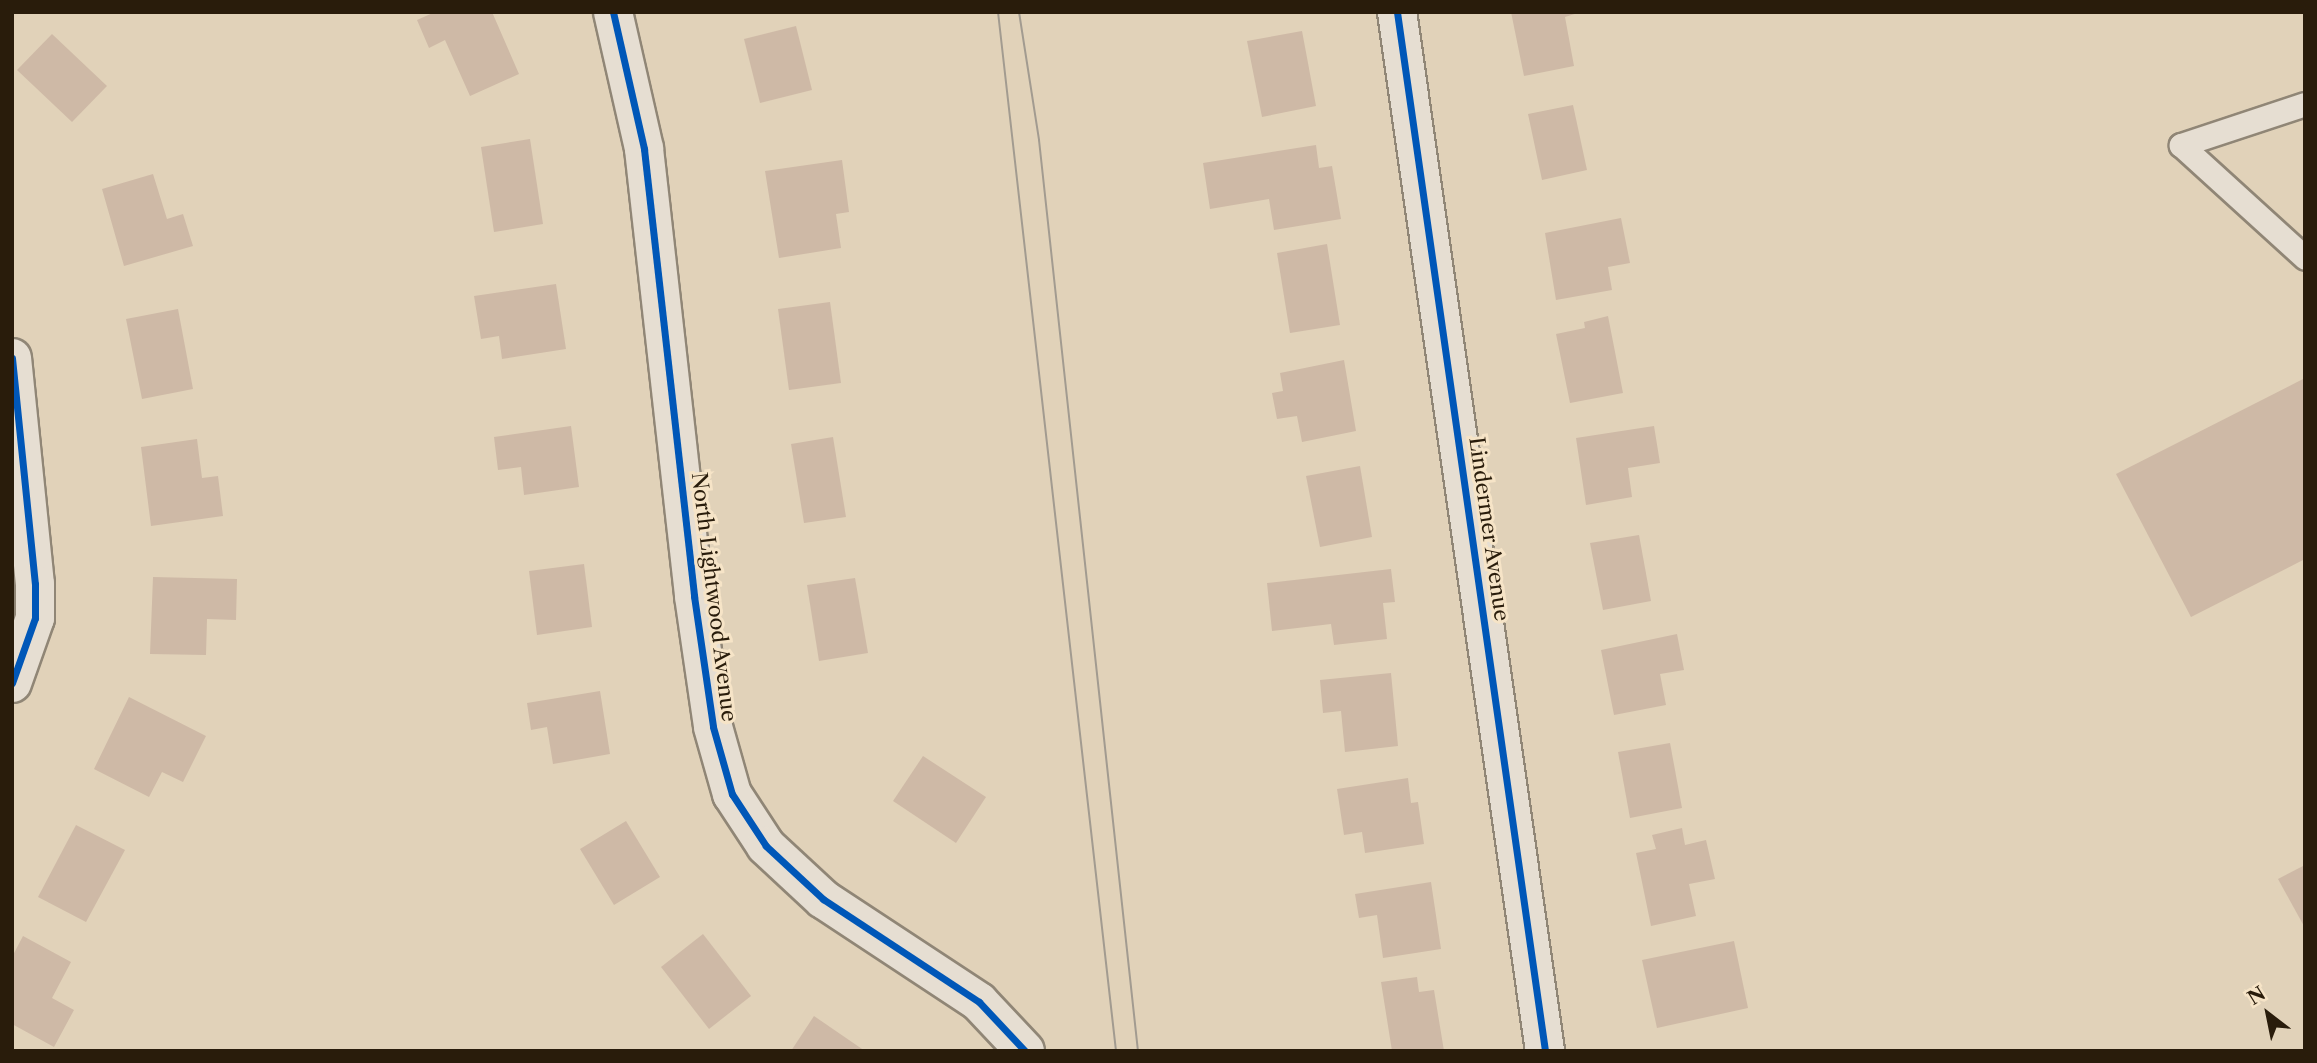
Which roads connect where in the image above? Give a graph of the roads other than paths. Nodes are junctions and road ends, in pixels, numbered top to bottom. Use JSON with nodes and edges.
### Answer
{"nodes":[{"id":1,"x":613,"y":12,"type":"edge"},
{"id":2,"x":1397,"y":12,"type":"edge"},
{"id":3,"x":2305,"y":104,"type":"edge"},
{"id":4,"x":2305,"y":258,"type":"edge"},
{"id":5,"x":12,"y":358,"type":"edge"},
{"id":6,"x":12,"y":683,"type":"edge"},
{"id":7,"x":1026,"y":1051,"type":"edge"},
{"id":8,"x":1545,"y":1051,"type":"edge"}],
"edges":[{"from":1,"to":7,"type":"street","name":"North Lightwood Avenue"},
{"from":2,"to":8,"type":"street","name":"Lindermer Avenue"},
{"from":3,"to":4,"type":"lane"},
{"from":5,"to":6,"type":"street"}]}
